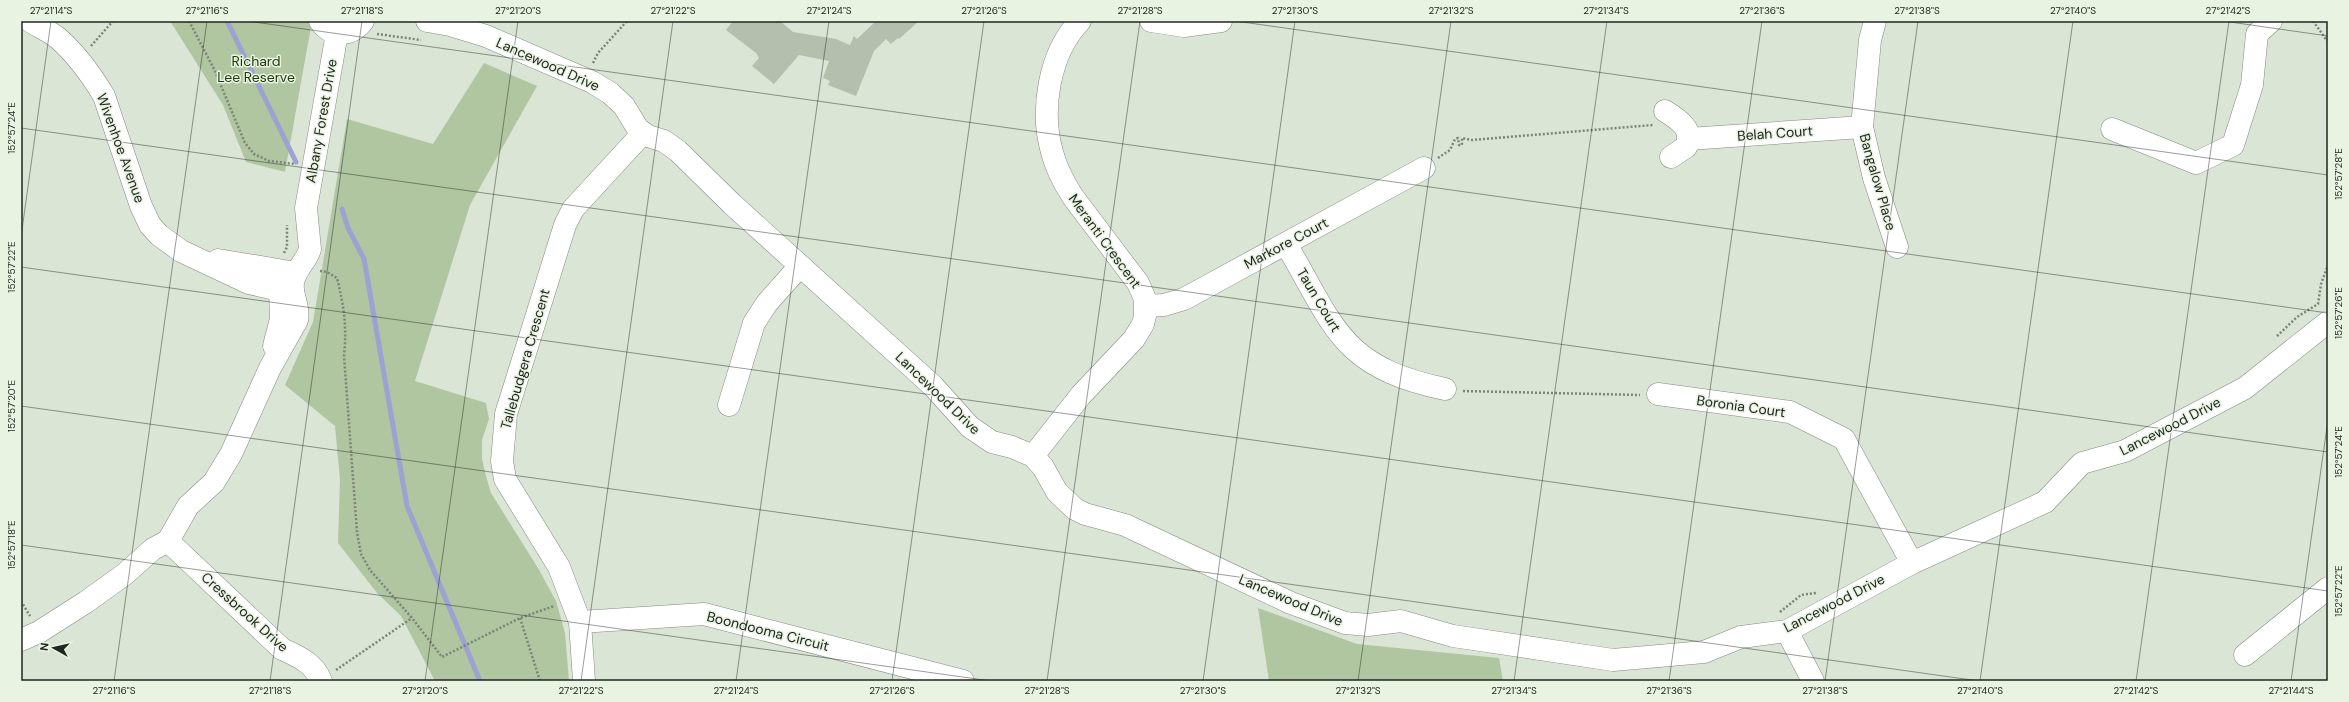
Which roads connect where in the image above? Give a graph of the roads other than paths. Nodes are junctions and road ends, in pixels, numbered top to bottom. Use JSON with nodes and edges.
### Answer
{"nodes":[{"id":1,"x":30,"y":21,"type":"edge"},
{"id":2,"x":1080,"y":21,"type":"edge"},
{"id":3,"x":1151,"y":21,"type":"edge"},
{"id":4,"x":1221,"y":21,"type":"edge"},
{"id":5,"x":1875,"y":21,"type":"edge"},
{"id":6,"x":2271,"y":21,"type":"edge"},
{"id":7,"x":328,"y":27,"type":"edge"},
{"id":8,"x":366,"y":28,"type":"edge"},
{"id":9,"x":427,"y":31,"type":"edge"},
{"id":10,"x":1665,"y":111,"type":"road end"},
{"id":11,"x":1862,"y":127,"type":"junction"},
{"id":12,"x":2112,"y":129,"type":"dead end"},
{"id":13,"x":643,"y":133,"type":"junction"},
{"id":14,"x":1688,"y":139,"type":"junction"},
{"id":15,"x":1671,"y":157,"type":"dead end"},
{"id":16,"x":1424,"y":168,"type":"road end"},
{"id":17,"x":1286,"y":244,"type":"junction"},
{"id":18,"x":1897,"y":247,"type":"dead end"},
{"id":19,"x":800,"y":266,"type":"junction"},
{"id":20,"x":292,"y":276,"type":"junction"},
{"id":21,"x":1146,"y":306,"type":"junction"},
{"id":22,"x":2328,"y":322,"type":"edge"},
{"id":23,"x":1445,"y":389,"type":"road end"},
{"id":24,"x":1658,"y":394,"type":"road end"},
{"id":25,"x":729,"y":405,"type":"dead end"},
{"id":26,"x":1033,"y":456,"type":"junction"},
{"id":27,"x":168,"y":541,"type":"junction"},
{"id":28,"x":1912,"y":563,"type":"junction"},
{"id":29,"x":2328,"y":588,"type":"edge"},
{"id":30,"x":580,"y":622,"type":"junction"},
{"id":31,"x":1782,"y":623,"type":"junction"},
{"id":32,"x":21,"y":640,"type":"edge"},
{"id":33,"x":2245,"y":654,"type":"dead end"},
{"id":34,"x":320,"y":679,"type":"edge"},
{"id":35,"x":584,"y":681,"type":"edge"},
{"id":36,"x":963,"y":681,"type":"edge"},
{"id":37,"x":1813,"y":681,"type":"edge"}],
"edges":[{"from":1,"to":20,"type":"street","name":"Wivenhoe Avenue"},
{"from":2,"to":21,"type":"street","name":"Meranti Crescent"},
{"from":3,"to":4,"type":"street"},
{"from":5,"to":11,"type":"street","name":"Bangalow Place"},
{"from":6,"to":12,"type":"street"},
{"from":7,"to":8,"type":"street"},
{"from":7,"to":20,"type":"street","name":"Albany Forest Drive"},
{"from":9,"to":13,"type":"street","name":"Lancewood Drive"},
{"from":10,"to":14,"type":"street"},
{"from":11,"to":14,"type":"street","name":"Belah Court"},
{"from":11,"to":18,"type":"street","name":"Bangalow Place"},
{"from":13,"to":19,"type":"street","name":"Lancewood Drive"},
{"from":13,"to":30,"type":"street","name":"Tallebudgera Crescent"},
{"from":14,"to":15,"type":"street"},
{"from":16,"to":17,"type":"street","name":"Markore Court"},
{"from":17,"to":21,"type":"street","name":"Markore Court"},
{"from":17,"to":23,"type":"street","name":"Taun Court"},
{"from":19,"to":25,"type":"street"},
{"from":19,"to":26,"type":"street","name":"Lancewood Drive"},
{"from":20,"to":27,"type":"street"},
{"from":21,"to":26,"type":"street","name":"Meranti Crescent"},
{"from":22,"to":28,"type":"street","name":"Lancewood Drive"},
{"from":24,"to":28,"type":"street","name":"Boronia Court"},
{"from":26,"to":31,"type":"street","name":"Lancewood Drive"},
{"from":27,"to":32,"type":"street"},
{"from":27,"to":34,"type":"street","name":"Cressbrook Drive"},
{"from":28,"to":31,"type":"street","name":"Lancewood Drive"},
{"from":29,"to":33,"type":"street"},
{"from":30,"to":35,"type":"street"},
{"from":30,"to":36,"type":"street","name":"Boondooma Circuit"},
{"from":31,"to":37,"type":"street"}]}
